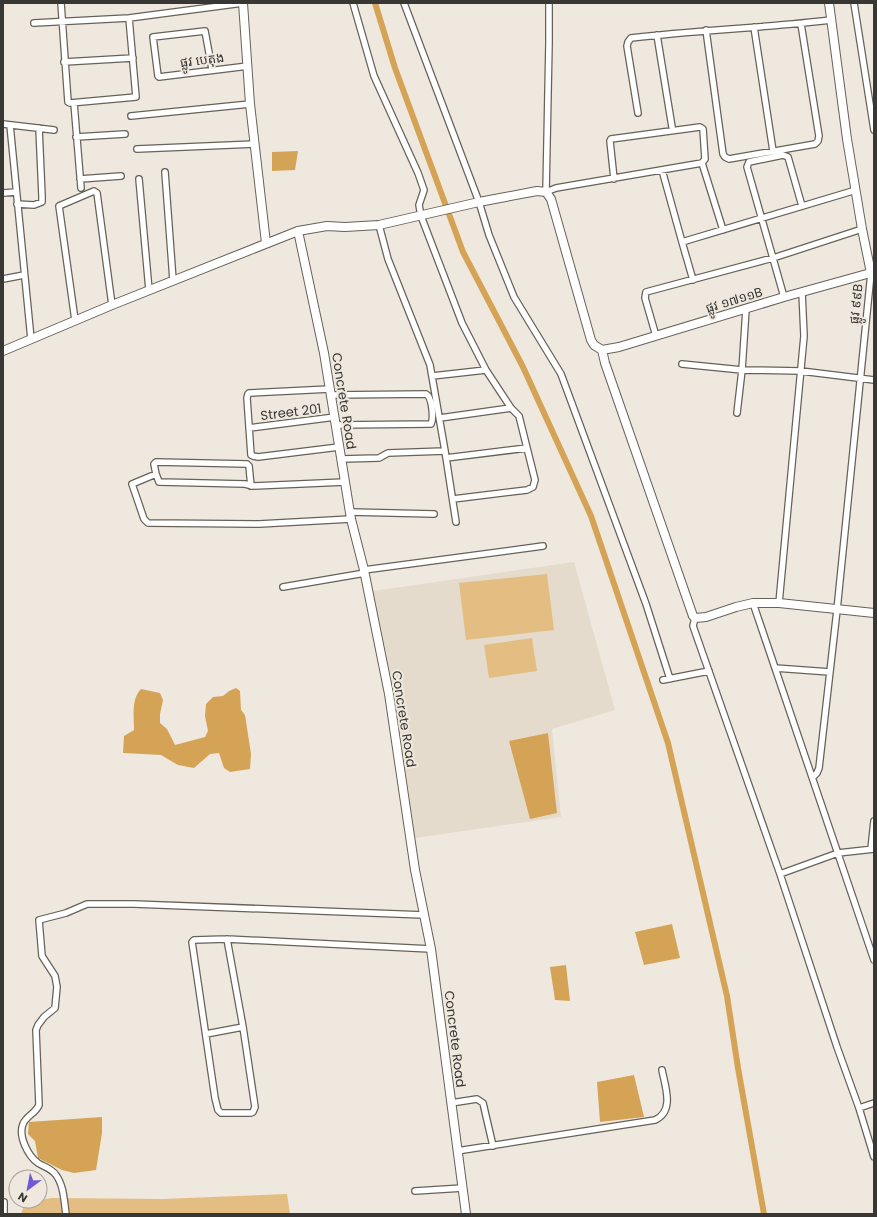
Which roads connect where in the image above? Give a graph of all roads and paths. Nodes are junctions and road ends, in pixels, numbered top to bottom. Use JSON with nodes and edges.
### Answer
{"nodes":[{"id":1,"x":61,"y":3,"type":"edge"},
{"id":2,"x":243,"y":3,"type":"edge"},
{"id":3,"x":353,"y":3,"type":"edge"},
{"id":4,"x":404,"y":3,"type":"edge"},
{"id":5,"x":548,"y":3,"type":"edge"},
{"id":6,"x":829,"y":3,"type":"edge"},
{"id":7,"x":854,"y":3,"type":"edge"},
{"id":8,"x":129,"y":18,"type":"junction"},
{"id":9,"x":831,"y":20,"type":"junction"},
{"id":10,"x":62,"y":22,"type":"junction"},
{"id":11,"x":34,"y":23,"type":"dead end"},
{"id":12,"x":802,"y":24,"type":"junction"},
{"id":13,"x":754,"y":27,"type":"junction"},
{"id":14,"x":706,"y":30,"type":"junction"},
{"id":15,"x":657,"y":34,"type":"junction"},
{"id":16,"x":133,"y":58,"type":"junction"},
{"id":17,"x":64,"y":62,"type":"junction"},
{"id":18,"x":248,"y":66,"type":"junction"},
{"id":19,"x":212,"y":69,"type":"junction"},
{"id":20,"x":74,"y":103,"type":"junction"},
{"id":21,"x":250,"y":104,"type":"junction"},
{"id":22,"x":638,"y":113,"type":"dead end"},
{"id":23,"x":131,"y":116,"type":"dead end"},
{"id":24,"x":3,"y":124,"type":"edge"},
{"id":25,"x":10,"y":125,"type":"junction"},
{"id":26,"x":672,"y":127,"type":"dead end"},
{"id":27,"x":39,"y":128,"type":"junction"},
{"id":28,"x":54,"y":130,"type":"dead end"},
{"id":29,"x":874,"y":130,"type":"edge"},
{"id":30,"x":125,"y":134,"type":"dead end"},
{"id":31,"x":76,"y":137,"type":"junction"},
{"id":32,"x":255,"y":144,"type":"junction"},
{"id":33,"x":137,"y":149,"type":"dead end"},
{"id":34,"x":773,"y":151,"type":"junction"},
{"id":35,"x":702,"y":163,"type":"junction"},
{"id":36,"x":662,"y":170,"type":"junction"},
{"id":37,"x":165,"y":172,"type":"dead end"},
{"id":38,"x":122,"y":176,"type":"dead end"},
{"id":39,"x":614,"y":178,"type":"junction"},
{"id":40,"x":80,"y":179,"type":"junction"},
{"id":41,"x":139,"y":179,"type":"dead end"},
{"id":42,"x":81,"y":188,"type":"dead end"},
{"id":43,"x":856,"y":190,"type":"junction"},
{"id":44,"x":16,"y":192,"type":"junction"},
{"id":45,"x":546,"y":192,"type":"junction"},
{"id":46,"x":3,"y":193,"type":"edge"},
{"id":47,"x":476,"y":203,"type":"junction"},
{"id":48,"x":17,"y":204,"type":"junction"},
{"id":49,"x":802,"y":206,"type":"junction"},
{"id":50,"x":424,"y":216,"type":"junction"},
{"id":51,"x":762,"y":218,"type":"junction"},
{"id":52,"x":379,"y":225,"type":"junction"},
{"id":53,"x":862,"y":229,"type":"junction"},
{"id":54,"x":723,"y":230,"type":"junction"},
{"id":55,"x":298,"y":232,"type":"junction"},
{"id":56,"x":682,"y":242,"type":"junction"},
{"id":57,"x":266,"y":243,"type":"junction"},
{"id":58,"x":773,"y":258,"type":"junction"},
{"id":59,"x":872,"y":273,"type":"edge"},
{"id":60,"x":24,"y":275,"type":"junction"},
{"id":61,"x":3,"y":279,"type":"edge"},
{"id":62,"x":172,"y":280,"type":"junction"},
{"id":63,"x":693,"y":280,"type":"junction"},
{"id":64,"x":149,"y":290,"type":"junction"},
{"id":65,"x":802,"y":292,"type":"junction"},
{"id":66,"x":784,"y":297,"type":"junction"},
{"id":67,"x":112,"y":305,"type":"junction"},
{"id":68,"x":746,"y":309,"type":"junction"},
{"id":69,"x":75,"y":320,"type":"junction"},
{"id":70,"x":656,"y":336,"type":"junction"},
{"id":71,"x":31,"y":339,"type":"junction"},
{"id":72,"x":602,"y":350,"type":"junction"},
{"id":73,"x":3,"y":351,"type":"edge"},
{"id":74,"x":682,"y":364,"type":"dead end"},
{"id":75,"x":486,"y":370,"type":"junction"},
{"id":76,"x":742,"y":370,"type":"junction"},
{"id":77,"x":801,"y":371,"type":"junction"},
{"id":78,"x":432,"y":376,"type":"junction"},
{"id":79,"x":860,"y":378,"type":"junction"},
{"id":80,"x":874,"y":380,"type":"edge"},
{"id":81,"x":331,"y":392,"type":"junction"},
{"id":82,"x":511,"y":408,"type":"junction"},
{"id":83,"x":737,"y":413,"type":"dead end"},
{"id":84,"x":440,"y":418,"type":"junction"},
{"id":85,"x":335,"y":421,"type":"junction"},
{"id":86,"x":249,"y":428,"type":"junction"},
{"id":87,"x":339,"y":447,"type":"junction"},
{"id":88,"x":527,"y":448,"type":"junction"},
{"id":89,"x":445,"y":451,"type":"junction"},
{"id":90,"x":446,"y":458,"type":"junction"},
{"id":91,"x":341,"y":459,"type":"junction"},
{"id":92,"x":156,"y":474,"type":"junction"},
{"id":93,"x":345,"y":482,"type":"junction"},
{"id":94,"x":251,"y":486,"type":"junction"},
{"id":95,"x":453,"y":499,"type":"junction"},
{"id":96,"x":434,"y":514,"type":"dead end"},
{"id":97,"x":351,"y":515,"type":"junction"},
{"id":98,"x":456,"y":522,"type":"dead end"},
{"id":99,"x":544,"y":546,"type":"dead end"},
{"id":100,"x":364,"y":572,"type":"junction"},
{"id":101,"x":282,"y":587,"type":"dead end"},
{"id":102,"x":753,"y":603,"type":"junction"},
{"id":103,"x":779,"y":603,"type":"junction"},
{"id":104,"x":837,"y":610,"type":"junction"},
{"id":105,"x":874,"y":613,"type":"edge"},
{"id":106,"x":695,"y":618,"type":"junction"},
{"id":107,"x":775,"y":668,"type":"junction"},
{"id":108,"x":709,"y":671,"type":"junction"},
{"id":109,"x":830,"y":672,"type":"junction"},
{"id":110,"x":670,"y":679,"type":"junction"},
{"id":111,"x":662,"y":680,"type":"dead end"},
{"id":112,"x":813,"y":777,"type":"junction"},
{"id":113,"x":874,"y":821,"type":"edge"},
{"id":114,"x":873,"y":849,"type":"edge"},
{"id":115,"x":838,"y":853,"type":"junction"},
{"id":116,"x":780,"y":874,"type":"junction"},
{"id":117,"x":424,"y":915,"type":"junction"},
{"id":118,"x":227,"y":939,"type":"junction"},
{"id":119,"x":431,"y":949,"type":"junction"},
{"id":120,"x":874,"y":960,"type":"edge"},
{"id":121,"x":243,"y":1027,"type":"junction"},
{"id":122,"x":206,"y":1034,"type":"junction"},
{"id":123,"x":662,"y":1070,"type":"dead end"},
{"id":124,"x":451,"y":1103,"type":"junction"},
{"id":125,"x":874,"y":1103,"type":"edge"},
{"id":126,"x":859,"y":1108,"type":"junction"},
{"id":127,"x":493,"y":1146,"type":"junction"},
{"id":128,"x":458,"y":1151,"type":"junction"},
{"id":129,"x":874,"y":1156,"type":"edge"},
{"id":130,"x":463,"y":1188,"type":"junction"},
{"id":131,"x":415,"y":1192,"type":"dead end"},
{"id":132,"x":4,"y":1202,"type":"edge"},
{"id":133,"x":4,"y":1214,"type":"edge"},
{"id":134,"x":66,"y":1214,"type":"edge"},
{"id":135,"x":466,"y":1214,"type":"edge"}],
"edges":[{"from":1,"to":10,"type":"street"},
{"from":2,"to":8,"type":"street"},
{"from":2,"to":18,"type":"street"},
{"from":3,"to":50,"type":"street"},
{"from":4,"to":47,"type":"street"},
{"from":5,"to":45,"type":"street"},
{"from":6,"to":9,"type":"street","name":"ផ្លូវ ៩៩B"},
{"from":7,"to":29,"type":"street"},
{"from":8,"to":10,"type":"street"},
{"from":8,"to":16,"type":"street"},
{"from":9,"to":12,"type":"street"},
{"from":9,"to":43,"type":"street","name":"ផ្លូវ ៩៩B"},
{"from":10,"to":11,"type":"street"},
{"from":10,"to":17,"type":"street"},
{"from":12,"to":13,"type":"street"},
{"from":12,"to":34,"type":"street"},
{"from":13,"to":14,"type":"street"},
{"from":13,"to":34,"type":"street"},
{"from":14,"to":15,"type":"street"},
{"from":14,"to":34,"type":"street"},
{"from":15,"to":22,"type":"street"},
{"from":15,"to":26,"type":"street"},
{"from":16,"to":17,"type":"street"},
{"from":16,"to":20,"type":"street"},
{"from":17,"to":20,"type":"street"},
{"from":18,"to":19,"type":"street","name":"ផ្លូវ បេតុង"},
{"from":18,"to":21,"type":"street"},
{"from":19,"to":19,"type":"street","name":"ផ្លូវ បេតុង"},
{"from":20,"to":31,"type":"street"},
{"from":21,"to":23,"type":"street"},
{"from":21,"to":32,"type":"street"},
{"from":24,"to":25,"type":"street"},
{"from":25,"to":27,"type":"street"},
{"from":25,"to":44,"type":"street"},
{"from":27,"to":28,"type":"street"},
{"from":27,"to":48,"type":"street"},
{"from":30,"to":31,"type":"street"},
{"from":31,"to":40,"type":"street"},
{"from":32,"to":33,"type":"street"},
{"from":32,"to":57,"type":"street"},
{"from":35,"to":36,"type":"street"},
{"from":35,"to":39,"type":"street"},
{"from":35,"to":54,"type":"street"},
{"from":36,"to":39,"type":"street"},
{"from":36,"to":56,"type":"street"},
{"from":37,"to":62,"type":"street"},
{"from":38,"to":40,"type":"street"},
{"from":39,"to":45,"type":"street"},
{"from":40,"to":42,"type":"street"},
{"from":41,"to":64,"type":"street"},
{"from":43,"to":49,"type":"street"},
{"from":43,"to":53,"type":"street","name":"ផ្លូវ ៩៩B"},
{"from":44,"to":46,"type":"street"},
{"from":44,"to":48,"type":"street"},
{"from":45,"to":47,"type":"street"},
{"from":45,"to":72,"type":"street"},
{"from":47,"to":50,"type":"street"},
{"from":47,"to":110,"type":"street"},
{"from":48,"to":60,"type":"street"},
{"from":49,"to":51,"type":"street"},
{"from":49,"to":51,"type":"street"},
{"from":50,"to":52,"type":"street"},
{"from":50,"to":75,"type":"street"},
{"from":51,"to":54,"type":"street"},
{"from":51,"to":58,"type":"street"},
{"from":52,"to":55,"type":"street"},
{"from":52,"to":78,"type":"street"},
{"from":53,"to":58,"type":"street"},
{"from":53,"to":59,"type":"street","name":"ផ្លូវ ៩៩B"},
{"from":54,"to":56,"type":"street"},
{"from":55,"to":57,"type":"street"},
{"from":55,"to":81,"type":"street","name":"Concrete Road"},
{"from":56,"to":63,"type":"street"},
{"from":57,"to":62,"type":"street"},
{"from":58,"to":63,"type":"street"},
{"from":58,"to":66,"type":"street"},
{"from":59,"to":65,"type":"street","name":"ផ្លូវ ១៧១១B"},
{"from":59,"to":79,"type":"street","name":"ផ្លូវ ៩៩B"},
{"from":60,"to":61,"type":"street"},
{"from":60,"to":71,"type":"street"},
{"from":62,"to":64,"type":"street"},
{"from":63,"to":70,"type":"street"},
{"from":64,"to":67,"type":"street"},
{"from":65,"to":66,"type":"street","name":"ផ្លូវ ១៧១១B"},
{"from":65,"to":77,"type":"street"},
{"from":66,"to":68,"type":"street","name":"ផ្លូវ ១៧១១B"},
{"from":67,"to":69,"type":"street"},
{"from":67,"to":69,"type":"street"},
{"from":68,"to":70,"type":"street","name":"ផ្លូវ ១៧១១B"},
{"from":68,"to":76,"type":"street"},
{"from":69,"to":71,"type":"street"},
{"from":70,"to":72,"type":"street","name":"ផ្លូវ ១៧១១B"},
{"from":71,"to":73,"type":"street"},
{"from":72,"to":106,"type":"street"},
{"from":74,"to":76,"type":"street"},
{"from":75,"to":78,"type":"street"},
{"from":75,"to":82,"type":"street"},
{"from":76,"to":77,"type":"street"},
{"from":76,"to":83,"type":"street"},
{"from":77,"to":79,"type":"street"},
{"from":77,"to":103,"type":"street"},
{"from":78,"to":84,"type":"street"},
{"from":79,"to":80,"type":"street"},
{"from":79,"to":104,"type":"street","name":"ផ្លូវ ៩៩B"},
{"from":81,"to":85,"type":"street","name":"Concrete Road"},
{"from":81,"to":85,"type":"street","name":"Street 201"},
{"from":81,"to":86,"type":"street"},
{"from":82,"to":84,"type":"street"},
{"from":82,"to":88,"type":"street"},
{"from":84,"to":89,"type":"street"},
{"from":85,"to":86,"type":"street","name":"Street 201"},
{"from":85,"to":87,"type":"street","name":"Concrete Road"},
{"from":86,"to":87,"type":"street"},
{"from":87,"to":91,"type":"street","name":"Concrete Road"},
{"from":88,"to":90,"type":"street"},
{"from":88,"to":95,"type":"street"},
{"from":89,"to":90,"type":"street"},
{"from":89,"to":91,"type":"street"},
{"from":90,"to":95,"type":"street"},
{"from":91,"to":93,"type":"street","name":"Concrete Road"},
{"from":92,"to":94,"type":"street"},
{"from":92,"to":94,"type":"street"},
{"from":92,"to":97,"type":"street"},
{"from":93,"to":94,"type":"street"},
{"from":93,"to":97,"type":"street","name":"Concrete Road"},
{"from":95,"to":98,"type":"street"},
{"from":96,"to":97,"type":"street"},
{"from":97,"to":100,"type":"street","name":"Concrete Road"},
{"from":99,"to":100,"type":"street"},
{"from":100,"to":101,"type":"street"},
{"from":100,"to":117,"type":"street","name":"Concrete Road"},
{"from":102,"to":103,"type":"street"},
{"from":102,"to":106,"type":"street"},
{"from":102,"to":107,"type":"street"},
{"from":103,"to":104,"type":"street"},
{"from":104,"to":105,"type":"street"},
{"from":104,"to":109,"type":"street","name":"ផ្លូវ ៩៩B"},
{"from":106,"to":108,"type":"street"},
{"from":107,"to":109,"type":"street"},
{"from":107,"to":112,"type":"street"},
{"from":108,"to":110,"type":"street"},
{"from":108,"to":116,"type":"street"},
{"from":109,"to":112,"type":"street","name":"ផ្លូវ ៩៩B"},
{"from":110,"to":111,"type":"street"},
{"from":112,"to":115,"type":"street"},
{"from":113,"to":114,"type":"street"},
{"from":114,"to":115,"type":"street"},
{"from":115,"to":116,"type":"street"},
{"from":115,"to":120,"type":"street"},
{"from":116,"to":126,"type":"street"},
{"from":117,"to":119,"type":"street","name":"Concrete Road"},
{"from":117,"to":134,"type":"street"},
{"from":118,"to":119,"type":"street"},
{"from":118,"to":121,"type":"street"},
{"from":118,"to":122,"type":"street"},
{"from":119,"to":124,"type":"street","name":"Concrete Road"},
{"from":121,"to":122,"type":"street"},
{"from":121,"to":122,"type":"street"},
{"from":123,"to":127,"type":"street"},
{"from":124,"to":127,"type":"street"},
{"from":124,"to":128,"type":"street","name":"Concrete Road"},
{"from":125,"to":126,"type":"street"},
{"from":126,"to":129,"type":"street"},
{"from":127,"to":128,"type":"street"},
{"from":128,"to":130,"type":"street","name":"Concrete Road"},
{"from":130,"to":131,"type":"street"},
{"from":130,"to":135,"type":"street","name":"Concrete Road"},
{"from":132,"to":133,"type":"street"}]}
